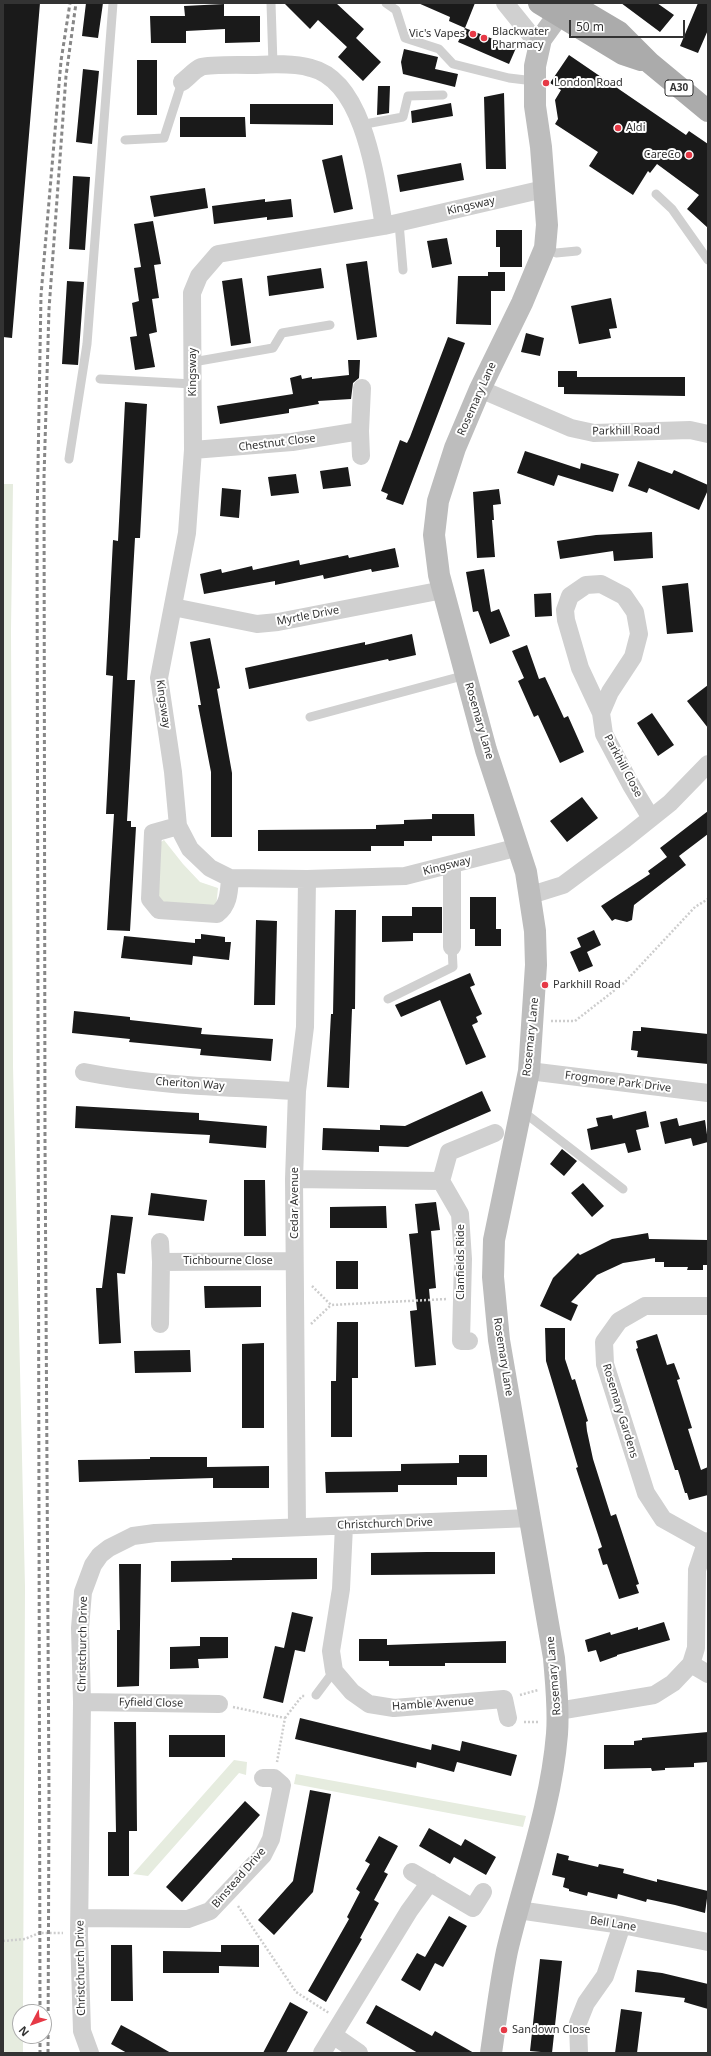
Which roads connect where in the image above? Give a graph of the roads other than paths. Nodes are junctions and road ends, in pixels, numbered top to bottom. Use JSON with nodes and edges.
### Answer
{"nodes":[{"id":1,"x":112,"y":3,"type":"edge"},
{"id":2,"x":271,"y":3,"type":"edge"},
{"id":3,"x":386,"y":3,"type":"edge"},
{"id":4,"x":505,"y":3,"type":"edge"},
{"id":5,"x":538,"y":3,"type":"edge"},
{"id":6,"x":565,"y":7,"type":"edge"},
{"id":7,"x":542,"y":39,"type":"junction"},
{"id":8,"x":273,"y":64,"type":"junction"},
{"id":9,"x":534,"y":81,"type":"junction"},
{"id":10,"x":182,"y":82,"type":"joint"},
{"id":11,"x":443,"y":95,"type":"dead end"},
{"id":12,"x":708,"y":111,"type":"edge"},
{"id":13,"x":360,"y":125,"type":"junction"},
{"id":14,"x":126,"y":140,"type":"dead end"},
{"id":15,"x":544,"y":189,"type":"junction"},
{"id":16,"x":656,"y":194,"type":"dead end"},
{"id":17,"x":392,"y":224,"type":"junction"},
{"id":18,"x":545,"y":248,"type":"junction"},
{"id":19,"x":577,"y":250,"type":"dead end"},
{"id":20,"x":708,"y":260,"type":"edge"},
{"id":21,"x":403,"y":270,"type":"dead end"},
{"id":22,"x":330,"y":326,"type":"dead end"},
{"id":23,"x":193,"y":362,"type":"junction"},
{"id":24,"x":100,"y":379,"type":"dead end"},
{"id":25,"x":193,"y":384,"type":"junction"},
{"id":26,"x":362,"y":388,"type":"dead end"},
{"id":27,"x":480,"y":389,"type":"junction"},
{"id":28,"x":360,"y":431,"type":"junction"},
{"id":29,"x":708,"y":434,"type":"edge"},
{"id":30,"x":193,"y":450,"type":"junction"},
{"id":31,"x":361,"y":456,"type":"dead end"},
{"id":32,"x":69,"y":459,"type":"dead end"},
{"id":33,"x":443,"y":590,"type":"junction"},
{"id":34,"x":172,"y":607,"type":"junction"},
{"id":35,"x":466,"y":675,"type":"junction"},
{"id":36,"x":601,"y":713,"type":"junction"},
{"id":37,"x":310,"y":717,"type":"dead end"},
{"id":38,"x":708,"y":764,"type":"edge"},
{"id":39,"x":651,"y":818,"type":"junction"},
{"id":40,"x":178,"y":826,"type":"junction"},
{"id":41,"x":519,"y":847,"type":"junction"},
{"id":42,"x":452,"y":864,"type":"junction"},
{"id":43,"x":230,"y":878,"type":"junction"},
{"id":44,"x":307,"y":879,"type":"junction"},
{"id":45,"x":531,"y":895,"type":"junction"},
{"id":46,"x":452,"y":948,"type":"joint"},
{"id":47,"x":388,"y":999,"type":"dead end"},
{"id":48,"x":529,"y":1071,"type":"junction"},
{"id":49,"x":84,"y":1072,"type":"dead end"},
{"id":50,"x":297,"y":1091,"type":"junction"},
{"id":51,"x":708,"y":1093,"type":"edge"},
{"id":52,"x":520,"y":1109,"type":"junction"},
{"id":53,"x":495,"y":1133,"type":"dead end"},
{"id":54,"x":294,"y":1179,"type":"junction"},
{"id":55,"x":441,"y":1181,"type":"junction"},
{"id":56,"x":623,"y":1189,"type":"dead end"},
{"id":57,"x":160,"y":1242,"type":"dead end"},
{"id":58,"x":161,"y":1262,"type":"junction"},
{"id":59,"x":295,"y":1265,"type":"junction"},
{"id":60,"x":708,"y":1306,"type":"edge"},
{"id":61,"x":160,"y":1324,"type":"dead end"},
{"id":62,"x":469,"y":1341,"type":"dead end"},
{"id":63,"x":531,"y":1518,"type":"junction"},
{"id":64,"x":344,"y":1526,"type":"junction"},
{"id":65,"x":297,"y":1527,"type":"junction"},
{"id":66,"x":707,"y":1542,"type":"edge"},
{"id":67,"x":691,"y":1664,"type":"junction"},
{"id":68,"x":334,"y":1671,"type":"junction"},
{"id":69,"x":708,"y":1674,"type":"edge"},
{"id":70,"x":316,"y":1695,"type":"road end"},
{"id":71,"x":82,"y":1702,"type":"junction"},
{"id":72,"x":219,"y":1704,"type":"road end"},
{"id":73,"x":552,"y":1717,"type":"junction"},
{"id":74,"x":508,"y":1718,"type":"road end"},
{"id":75,"x":268,"y":1778,"type":"road end"},
{"id":76,"x":412,"y":1872,"type":"dead end"},
{"id":77,"x":430,"y":1882,"type":"junction"},
{"id":78,"x":483,"y":1892,"type":"dead end"},
{"id":79,"x":518,"y":1910,"type":"junction"},
{"id":80,"x":622,"y":1925,"type":"junction"},
{"id":81,"x":80,"y":1927,"type":"junction"},
{"id":82,"x":708,"y":1942,"type":"edge"},
{"id":83,"x":334,"y":2035,"type":"junction"},
{"id":84,"x":90,"y":2053,"type":"edge"},
{"id":85,"x":322,"y":2053,"type":"edge"},
{"id":86,"x":359,"y":2053,"type":"edge"},
{"id":87,"x":491,"y":2053,"type":"edge"},
{"id":88,"x":579,"y":2053,"type":"edge"}],
"edges":[{"from":1,"to":32,"type":"lane"},
{"from":2,"to":8,"type":"lane"},
{"from":3,"to":9,"type":"lane"},
{"from":4,"to":7,"type":"street"},
{"from":5,"to":6,"type":"main road","number":"A30"},
{"from":6,"to":7,"type":"street","name":"Rosemary Lane"},
{"from":6,"to":12,"type":"main road","number":"A30"},
{"from":7,"to":9,"type":"street","name":"Rosemary Lane"},
{"from":8,"to":10,"type":"street"},
{"from":8,"to":13,"type":"street"},
{"from":9,"to":15,"type":"street","name":"Rosemary Lane"},
{"from":10,"to":14,"type":"lane"},
{"from":11,"to":13,"type":"lane"},
{"from":13,"to":17,"type":"street"},
{"from":15,"to":17,"type":"street","name":"Kingsway"},
{"from":15,"to":18,"type":"street","name":"Rosemary Lane"},
{"from":16,"to":20,"type":"lane"},
{"from":17,"to":21,"type":"lane"},
{"from":17,"to":23,"type":"street","name":"Kingsway"},
{"from":18,"to":19,"type":"lane"},
{"from":18,"to":27,"type":"street","name":"Rosemary Lane"},
{"from":22,"to":23,"type":"lane"},
{"from":23,"to":25,"type":"street","name":"Kingsway"},
{"from":24,"to":25,"type":"lane"},
{"from":25,"to":30,"type":"street","name":"Kingsway"},
{"from":26,"to":28,"type":"street"},
{"from":27,"to":29,"type":"street","name":"Parkhill Road"},
{"from":27,"to":33,"type":"street","name":"Rosemary Lane"},
{"from":28,"to":30,"type":"street","name":"Chestnut Close"},
{"from":28,"to":31,"type":"street"},
{"from":30,"to":34,"type":"street","name":"Kingsway"},
{"from":33,"to":34,"type":"street","name":"Myrtle Drive"},
{"from":33,"to":35,"type":"street","name":"Rosemary Lane"},
{"from":34,"to":40,"type":"street","name":"Kingsway"},
{"from":35,"to":37,"type":"lane"},
{"from":35,"to":41,"type":"street","name":"Rosemary Lane"},
{"from":36,"to":36,"type":"street","name":"Parkhill Close"},
{"from":36,"to":39,"type":"street","name":"Parkhill Close"},
{"from":38,"to":39,"type":"street"},
{"from":39,"to":45,"type":"street"},
{"from":40,"to":43,"type":"street","name":"Kingsway"},
{"from":40,"to":43,"type":"street"},
{"from":41,"to":42,"type":"street","name":"Kingsway"},
{"from":41,"to":45,"type":"street","name":"Rosemary Lane"},
{"from":42,"to":44,"type":"street","name":"Kingsway"},
{"from":42,"to":46,"type":"street"},
{"from":43,"to":44,"type":"street","name":"Kingsway"},
{"from":44,"to":50,"type":"street","name":"Cedar Avenue"},
{"from":45,"to":48,"type":"street","name":"Rosemary Lane"},
{"from":46,"to":47,"type":"lane"},
{"from":48,"to":51,"type":"street","name":"Frogmore Park Drive"},
{"from":48,"to":52,"type":"street","name":"Rosemary Lane"},
{"from":49,"to":50,"type":"street","name":"Cheriton Way"},
{"from":50,"to":54,"type":"street","name":"Cedar Avenue"},
{"from":52,"to":56,"type":"lane"},
{"from":52,"to":63,"type":"street","name":"Rosemary Lane"},
{"from":53,"to":55,"type":"street"},
{"from":54,"to":55,"type":"street"},
{"from":54,"to":59,"type":"street","name":"Cedar Avenue"},
{"from":55,"to":62,"type":"street","name":"Clanfields Ride"},
{"from":57,"to":58,"type":"street"},
{"from":58,"to":59,"type":"street","name":"Tichbourne Close"},
{"from":58,"to":61,"type":"street"},
{"from":59,"to":65,"type":"street","name":"Cedar Avenue"},
{"from":60,"to":66,"type":"street","name":"Rosemary Gardens"},
{"from":63,"to":64,"type":"street","name":"Christchurch Drive"},
{"from":63,"to":73,"type":"street","name":"Rosemary Lane"},
{"from":64,"to":65,"type":"street","name":"Christchurch Drive"},
{"from":64,"to":68,"type":"street","name":"Hamble Avenue"},
{"from":65,"to":71,"type":"street","name":"Christchurch Drive"},
{"from":66,"to":67,"type":"street","name":"Rosemary Gardens"},
{"from":67,"to":69,"type":"street"},
{"from":67,"to":73,"type":"street","name":"Rosemary Gardens"},
{"from":68,"to":70,"type":"lane"},
{"from":68,"to":74,"type":"street","name":"Hamble Avenue"},
{"from":71,"to":72,"type":"street","name":"Fyfield Close"},
{"from":71,"to":81,"type":"street","name":"Christchurch Drive"},
{"from":73,"to":79,"type":"street","name":"Rosemary Lane"},
{"from":75,"to":81,"type":"street","name":"Binstead Drive"},
{"from":76,"to":77,"type":"street"},
{"from":77,"to":78,"type":"street"},
{"from":77,"to":83,"type":"street"},
{"from":79,"to":80,"type":"street","name":"Bell Lane"},
{"from":79,"to":87,"type":"street","name":"Rosemary Lane"},
{"from":80,"to":82,"type":"street","name":"Bell Lane"},
{"from":80,"to":88,"type":"street"},
{"from":81,"to":84,"type":"street","name":"Christchurch Drive"},
{"from":83,"to":85,"type":"street"},
{"from":83,"to":86,"type":"street"}]}
